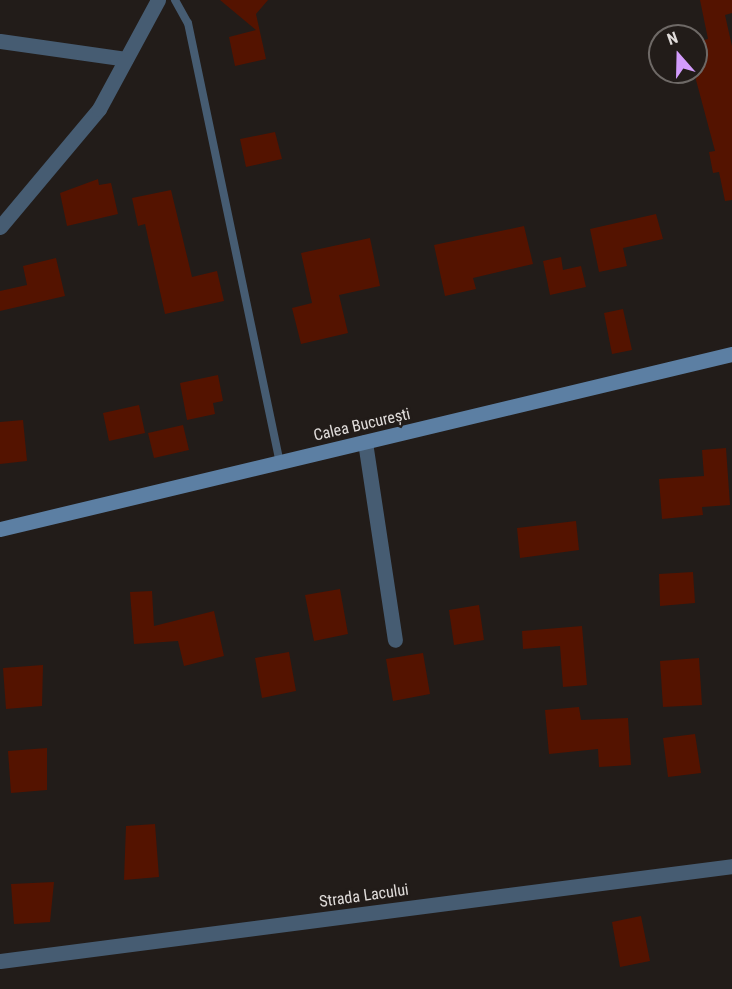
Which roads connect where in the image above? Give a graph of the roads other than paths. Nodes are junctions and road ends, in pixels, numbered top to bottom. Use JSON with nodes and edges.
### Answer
{"nodes":[{"id":1,"x":158,"y":0,"type":"edge"},
{"id":2,"x":174,"y":0,"type":"edge"},
{"id":3,"x":0,"y":41,"type":"edge"},
{"id":4,"x":126,"y":59,"type":"junction"},
{"id":5,"x":0,"y":227,"type":"edge"},
{"id":6,"x":732,"y":354,"type":"edge"},
{"id":7,"x":365,"y":442,"type":"junction"},
{"id":8,"x":280,"y":463,"type":"junction"},
{"id":9,"x":0,"y":529,"type":"edge"},
{"id":10,"x":395,"y":640,"type":"dead end"},
{"id":11,"x":732,"y":866,"type":"edge"},
{"id":12,"x":0,"y":961,"type":"edge"}],
"edges":[{"from":1,"to":4,"type":"street"},
{"from":2,"to":8,"type":"lane"},
{"from":3,"to":4,"type":"street"},
{"from":4,"to":5,"type":"street"},
{"from":6,"to":7,"type":"main road","name":"Calea București"},
{"from":7,"to":8,"type":"main road","name":"Calea București"},
{"from":7,"to":10,"type":"street"},
{"from":8,"to":9,"type":"main road","name":"Calea București"},
{"from":11,"to":12,"type":"street","name":"Strada Lacului"}]}
